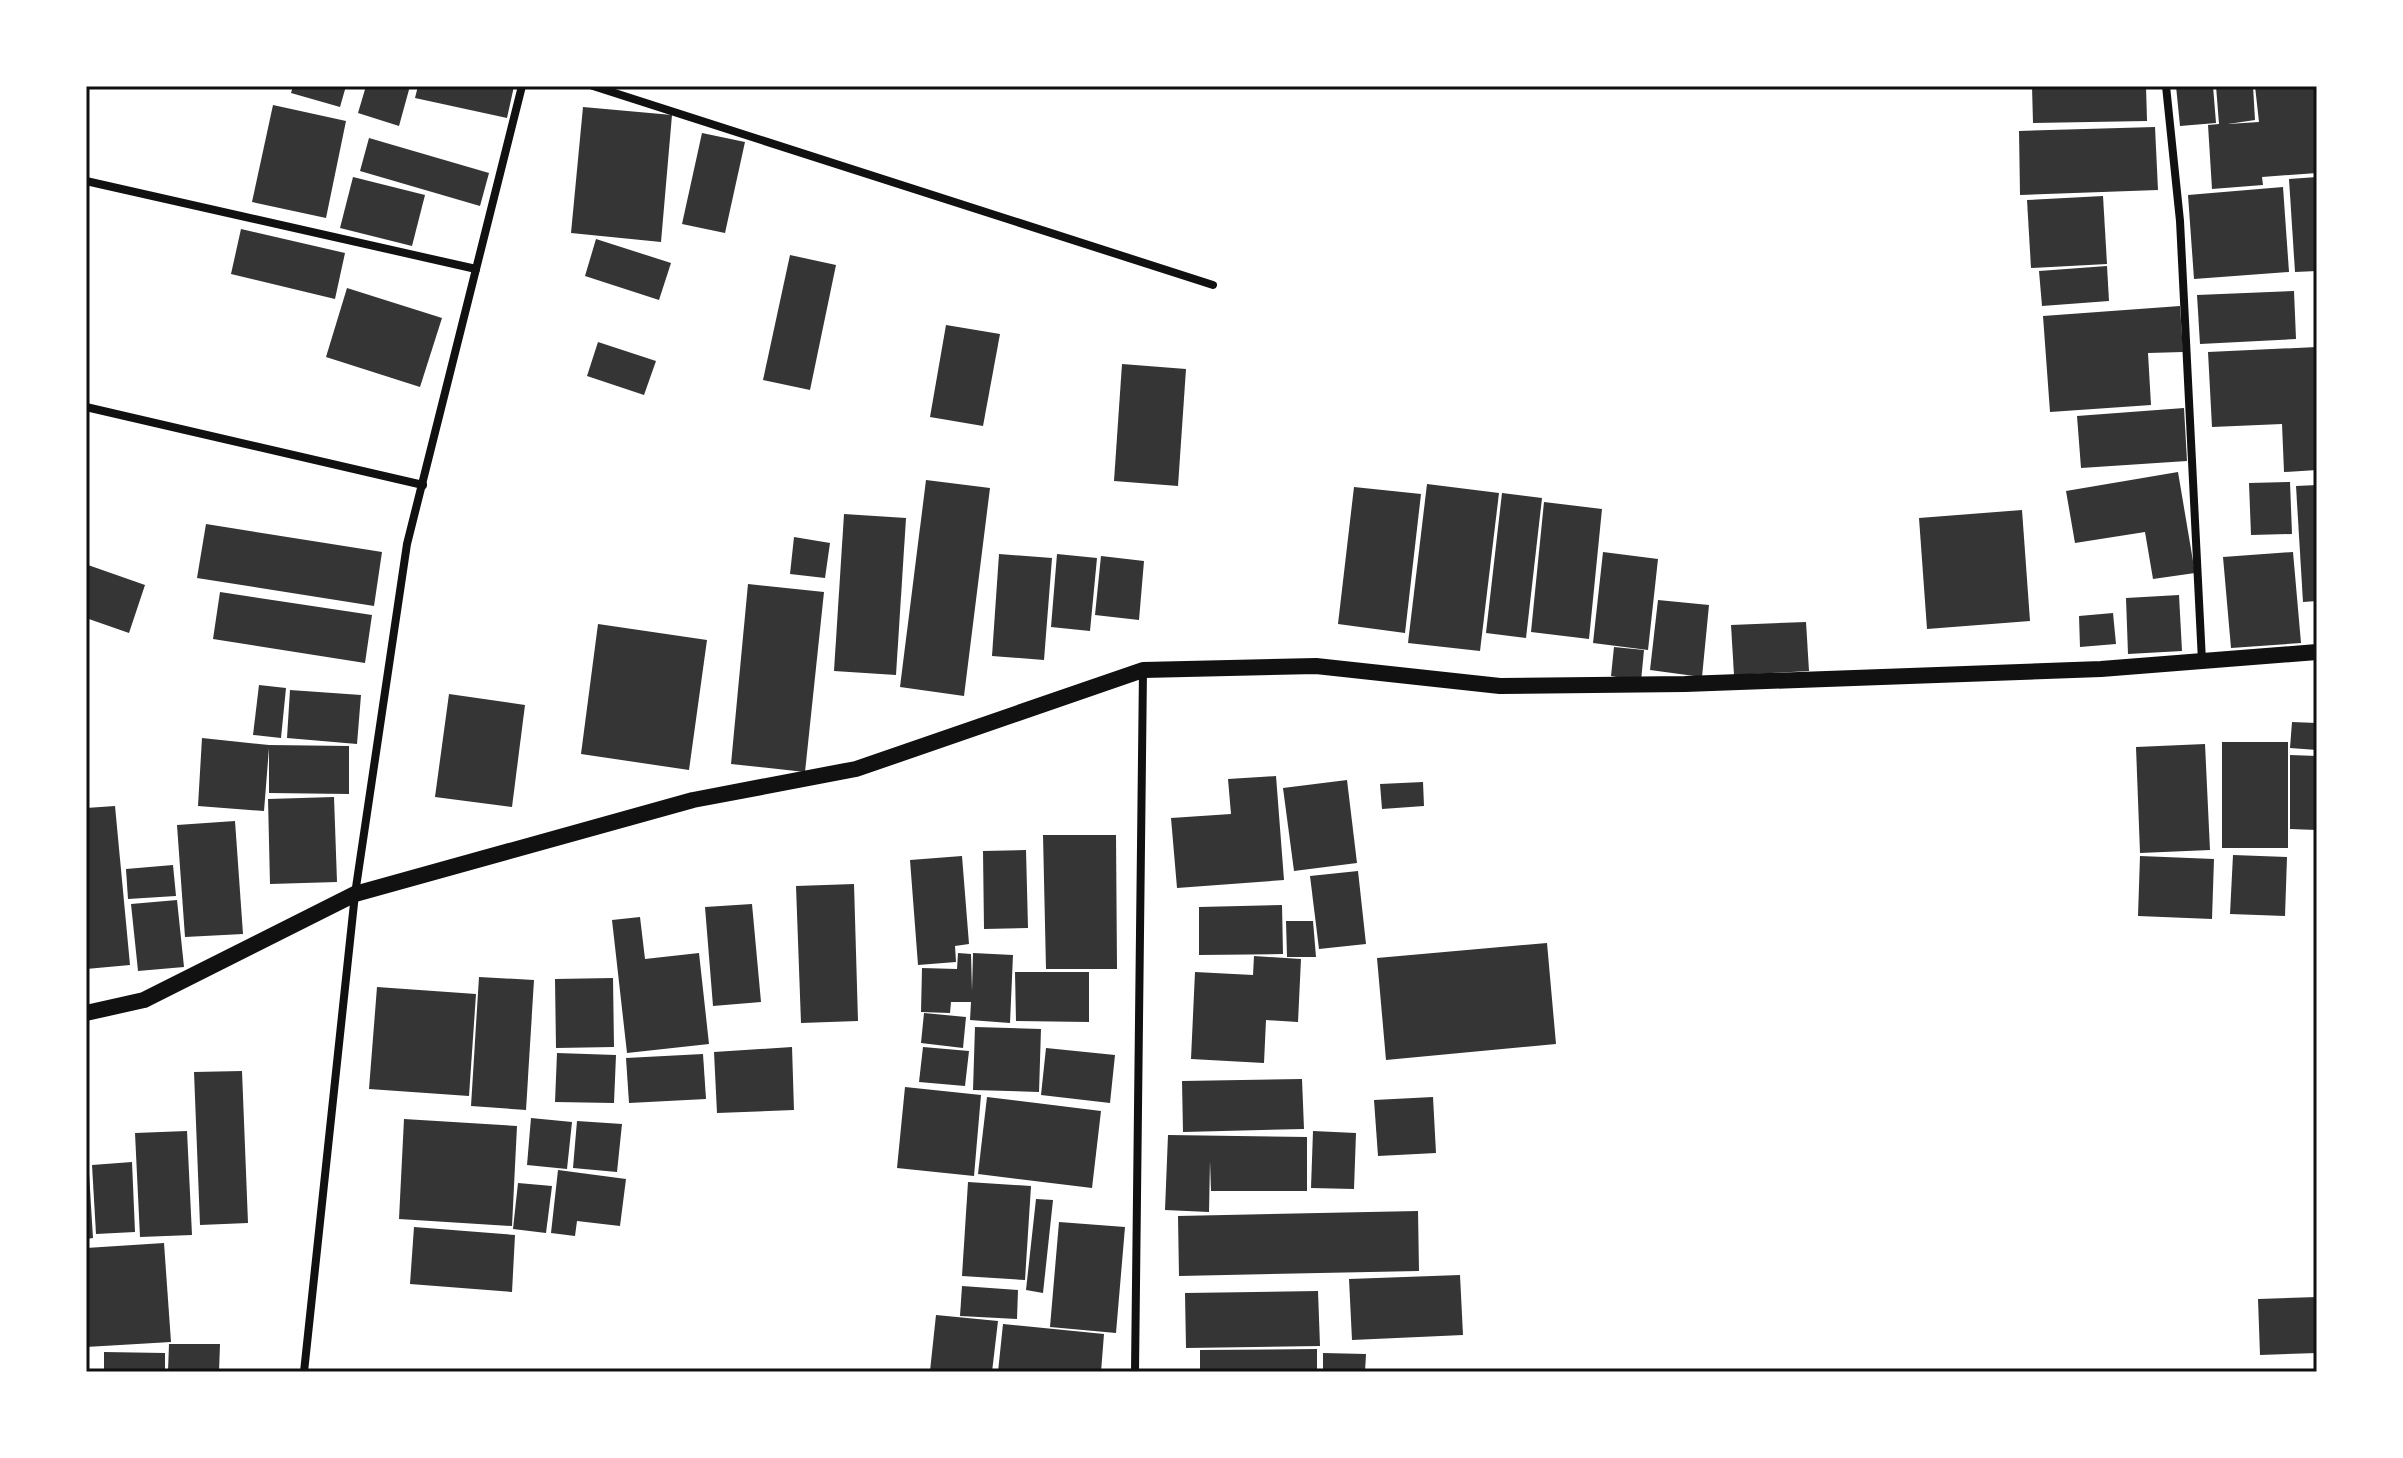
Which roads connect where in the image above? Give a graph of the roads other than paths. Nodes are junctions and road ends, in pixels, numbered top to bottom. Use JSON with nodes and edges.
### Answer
{"nodes":[{"id":1,"x":522,"y":86,"type":"edge"},
{"id":2,"x":593,"y":86,"type":"edge"},
{"id":3,"x":2166,"y":86,"type":"edge"},
{"id":4,"x":86,"y":181,"type":"edge"},
{"id":5,"x":476,"y":269,"type":"junction"},
{"id":6,"x":1213,"y":285,"type":"dead end"},
{"id":7,"x":86,"y":407,"type":"edge"},
{"id":8,"x":423,"y":485,"type":"junction"},
{"id":9,"x":2317,"y":652,"type":"edge"},
{"id":10,"x":2202,"y":661,"type":"junction"},
{"id":11,"x":1143,"y":670,"type":"junction"},
{"id":12,"x":355,"y":894,"type":"junction"},
{"id":13,"x":86,"y":1013,"type":"edge"},
{"id":14,"x":304,"y":1372,"type":"edge"},
{"id":15,"x":1135,"y":1372,"type":"edge"}],
"edges":[{"from":1,"to":5,"type":"street"},
{"from":2,"to":6,"type":"street"},
{"from":3,"to":10,"type":"street"},
{"from":4,"to":5,"type":"street"},
{"from":5,"to":8,"type":"street"},
{"from":7,"to":8,"type":"street"},
{"from":8,"to":12,"type":"street"},
{"from":9,"to":10,"type":"main road"},
{"from":10,"to":11,"type":"main road"},
{"from":11,"to":12,"type":"main road"},
{"from":11,"to":15,"type":"street"},
{"from":12,"to":13,"type":"main road"},
{"from":12,"to":14,"type":"street"}]}
